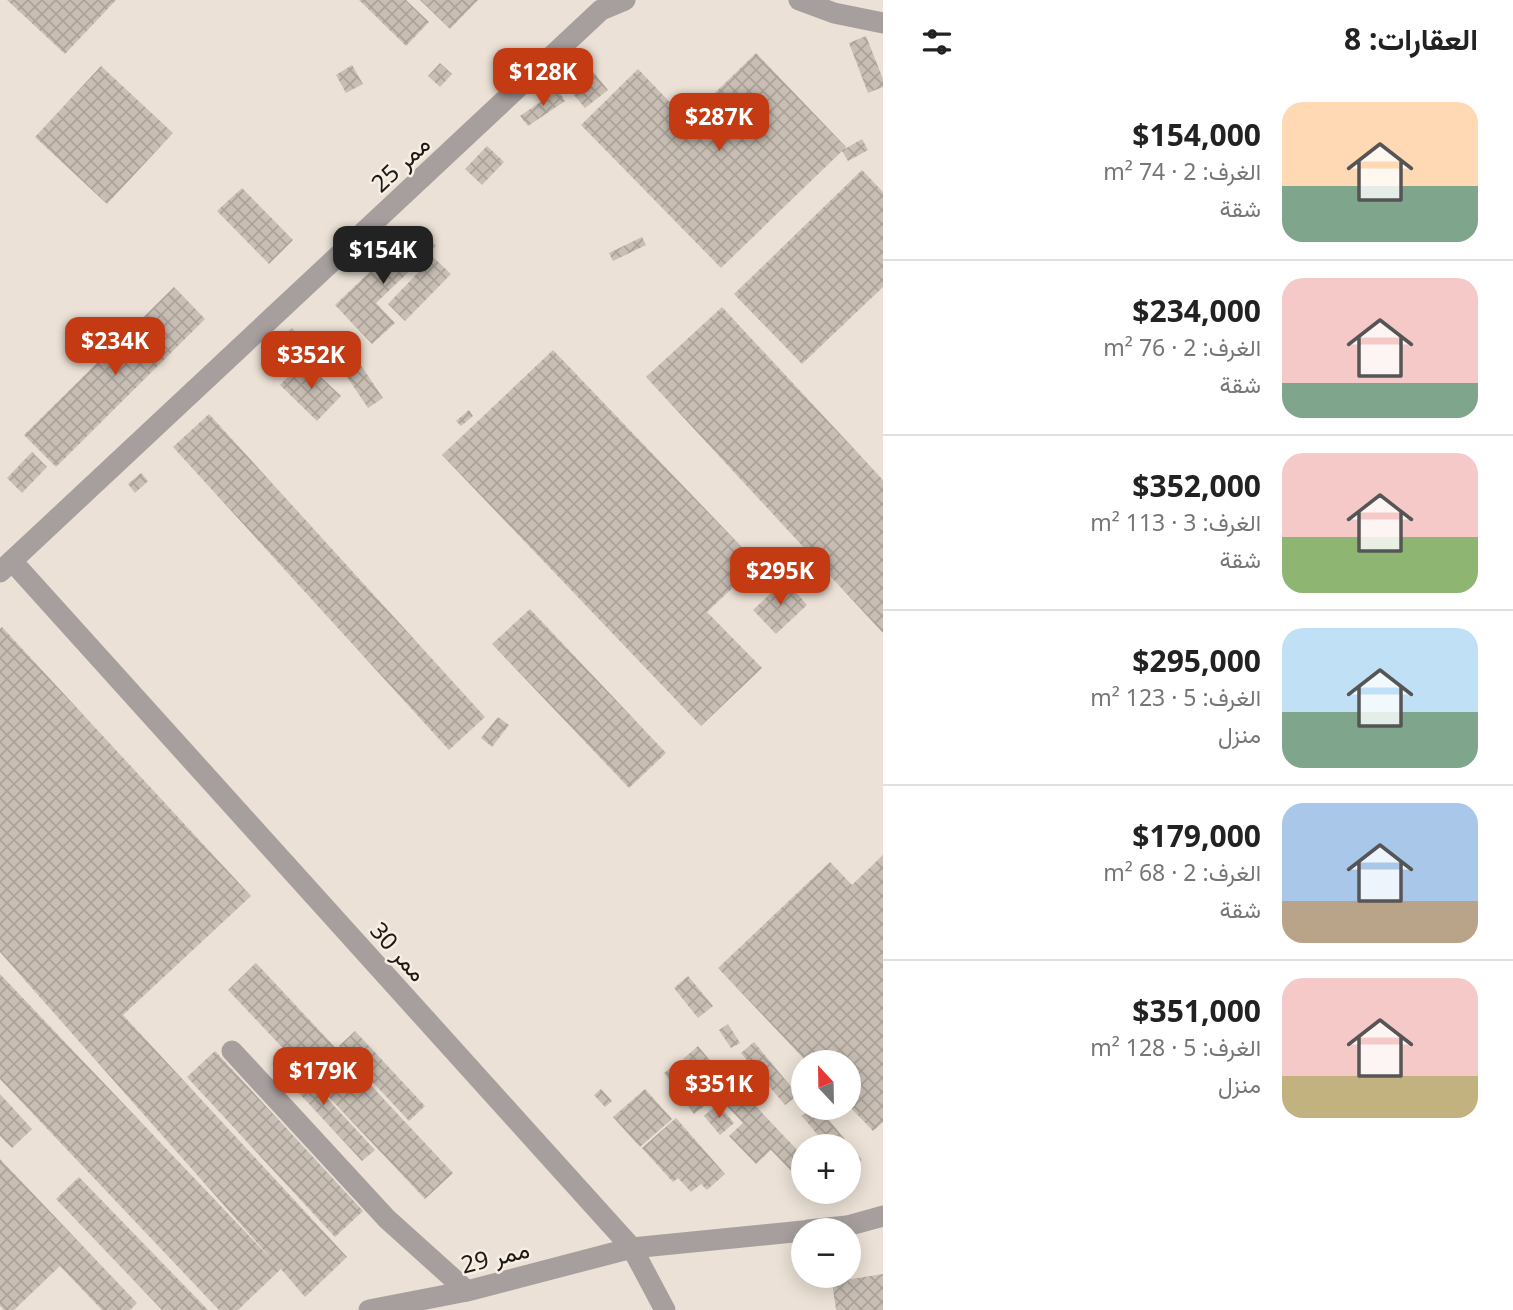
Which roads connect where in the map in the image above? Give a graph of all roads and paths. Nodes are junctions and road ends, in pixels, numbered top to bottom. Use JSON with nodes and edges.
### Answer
{"nodes":[{"id":1,"x":625,"y":0,"type":"edge"},
{"id":2,"x":799,"y":0,"type":"edge"},
{"id":3,"x":883,"y":23,"type":"edge"},
{"id":4,"x":6,"y":567,"type":"edge"},
{"id":5,"x":232,"y":1051,"type":"dead end"},
{"id":6,"x":883,"y":1216,"type":"edge"},
{"id":7,"x":861,"y":1222,"type":"edge"},
{"id":8,"x":791,"y":1232,"type":"edge"},
{"id":9,"x":632,"y":1248,"type":"junction"},
{"id":10,"x":467,"y":1291,"type":"junction"},
{"id":11,"x":369,"y":1310,"type":"edge"},
{"id":12,"x":665,"y":1310,"type":"edge"}],
"edges":[{"from":1,"to":4,"type":"lane","name":"ممر 25"},
{"from":2,"to":3,"type":"lane"},
{"from":4,"to":9,"type":"lane","name":"ممر 30"},
{"from":5,"to":10,"type":"lane"},
{"from":6,"to":7,"type":"lane"},
{"from":8,"to":9,"type":"lane"},
{"from":9,"to":10,"type":"lane","name":"ممر 29"},
{"from":9,"to":12,"type":"lane","name":"ممر 30"},
{"from":10,"to":11,"type":"lane","name":"ممر 29"}]}
